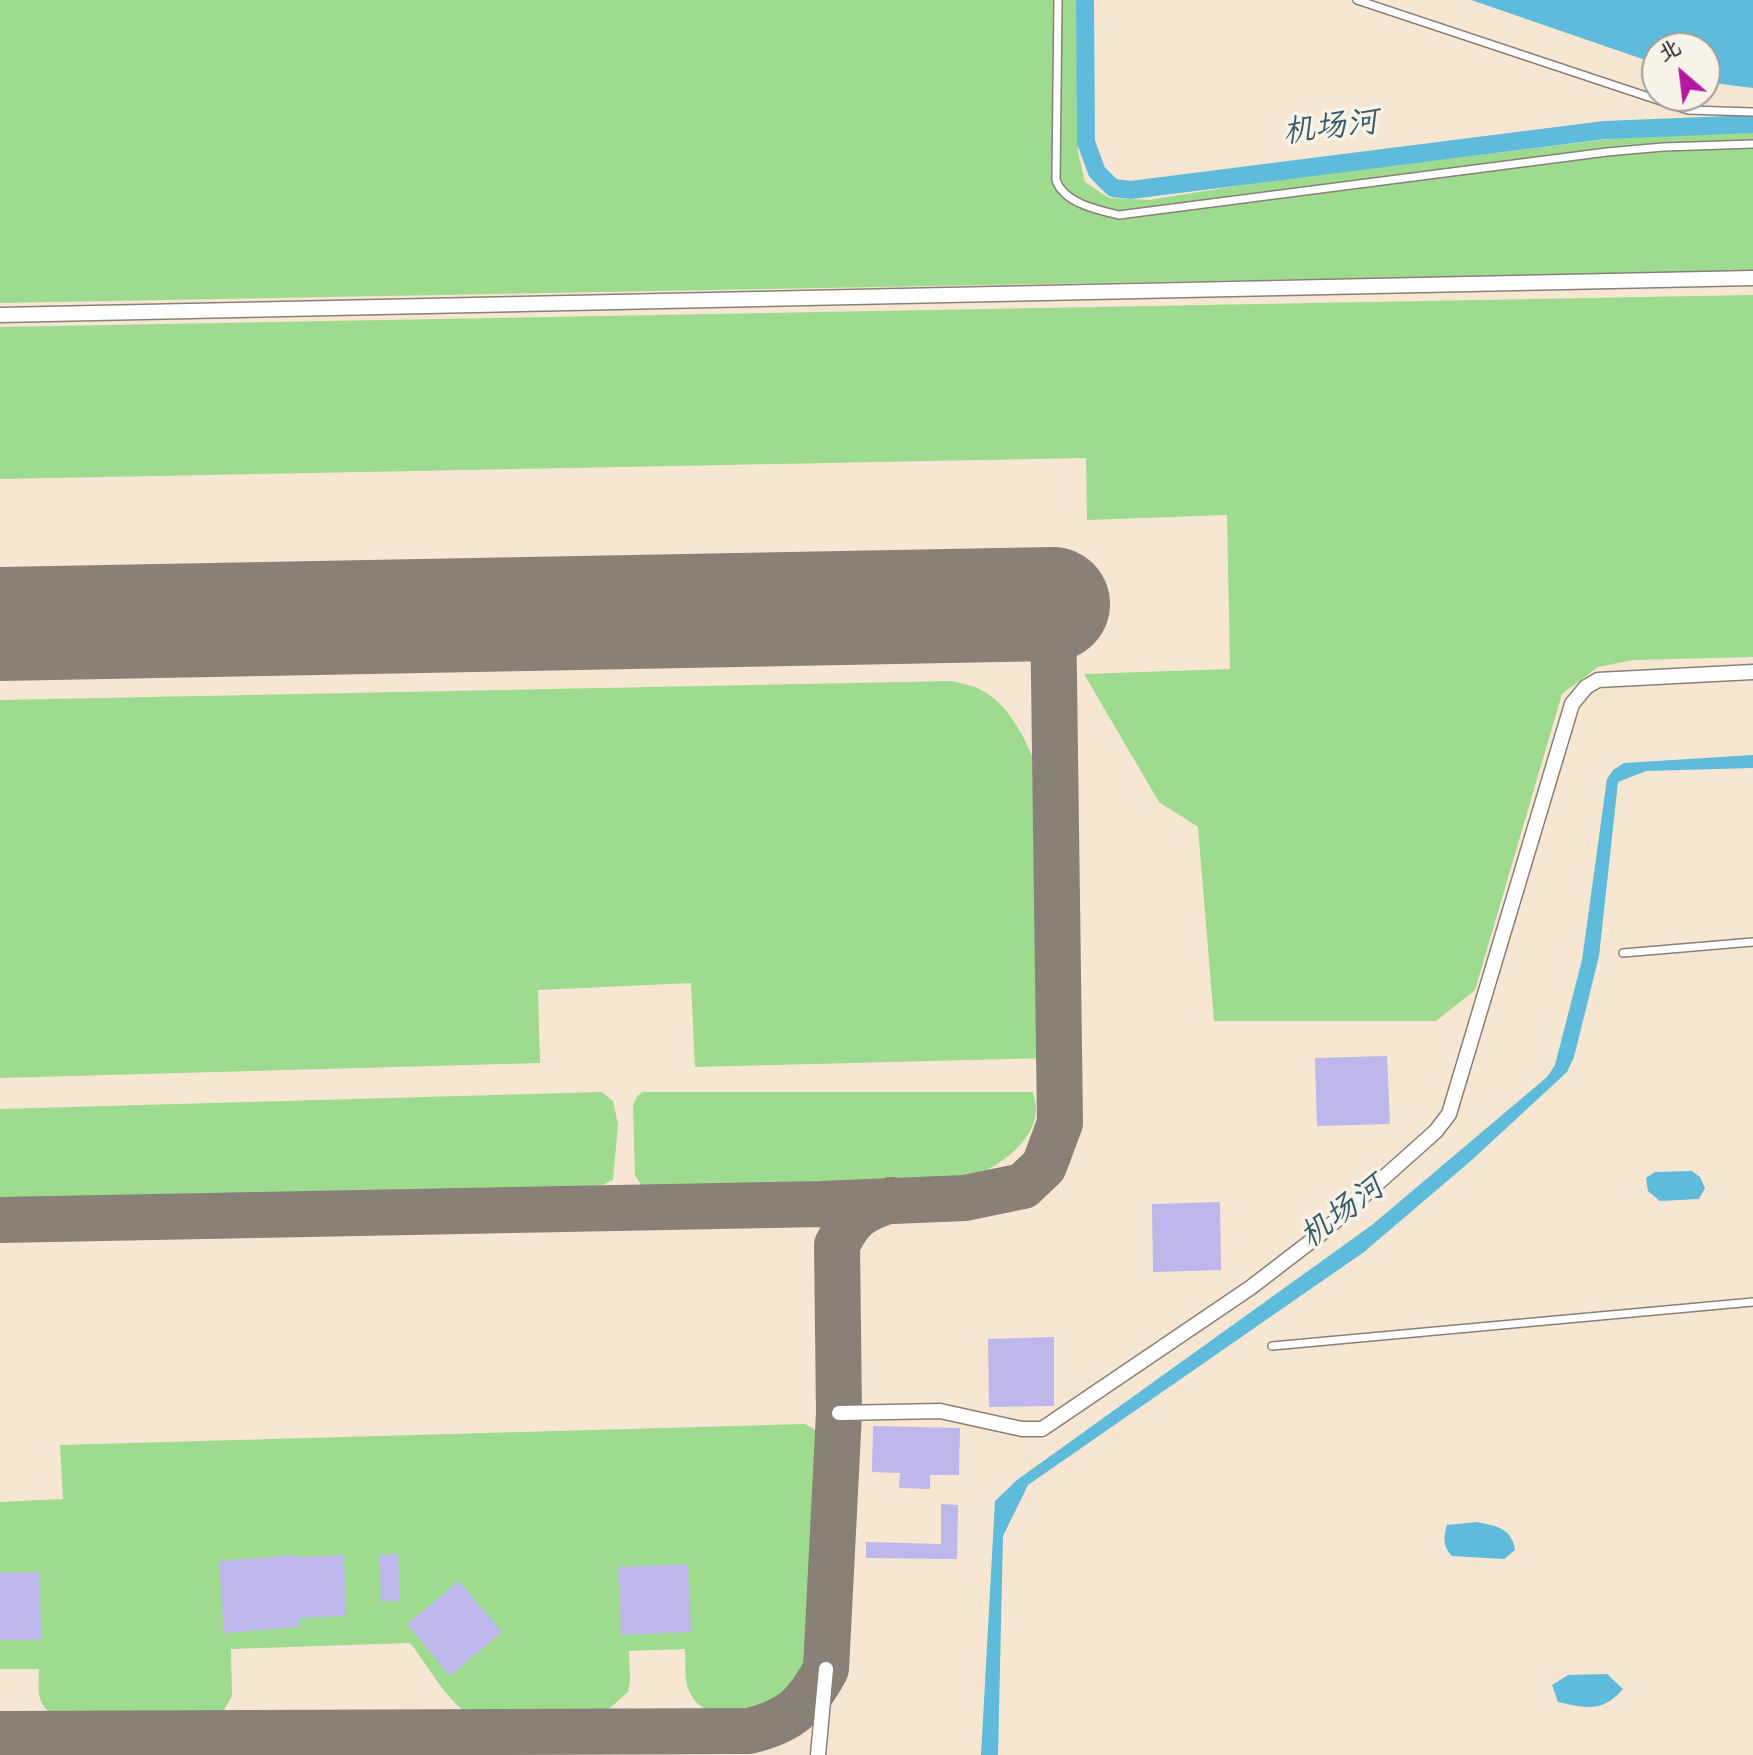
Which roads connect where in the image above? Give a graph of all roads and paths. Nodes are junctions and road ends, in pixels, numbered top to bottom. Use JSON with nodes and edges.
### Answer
{"nodes":[{"id":1,"x":1058,"y":0,"type":"edge"},
{"id":2,"x":1357,"y":0,"type":"edge"},
{"id":3,"x":1753,"y":112,"type":"edge"},
{"id":4,"x":1753,"y":144,"type":"edge"},
{"id":5,"x":1753,"y":278,"type":"edge"},
{"id":6,"x":0,"y":315,"type":"edge"},
{"id":7,"x":1753,"y":672,"type":"edge"},
{"id":8,"x":1753,"y":942,"type":"edge"},
{"id":9,"x":1623,"y":953,"type":"dead end"},
{"id":10,"x":1753,"y":1302,"type":"edge"},
{"id":11,"x":1272,"y":1346,"type":"dead end"},
{"id":12,"x":839,"y":1413,"type":"dead end"},
{"id":13,"x":826,"y":1669,"type":"dead end"},
{"id":14,"x":818,"y":1755,"type":"edge"}],
"edges":[{"from":1,"to":4,"type":"lane"},
{"from":2,"to":3,"type":"lane"},
{"from":5,"to":6,"type":"street"},
{"from":7,"to":12,"type":"street"},
{"from":8,"to":9,"type":"lane"},
{"from":10,"to":11,"type":"lane"},
{"from":13,"to":14,"type":"street"}]}
